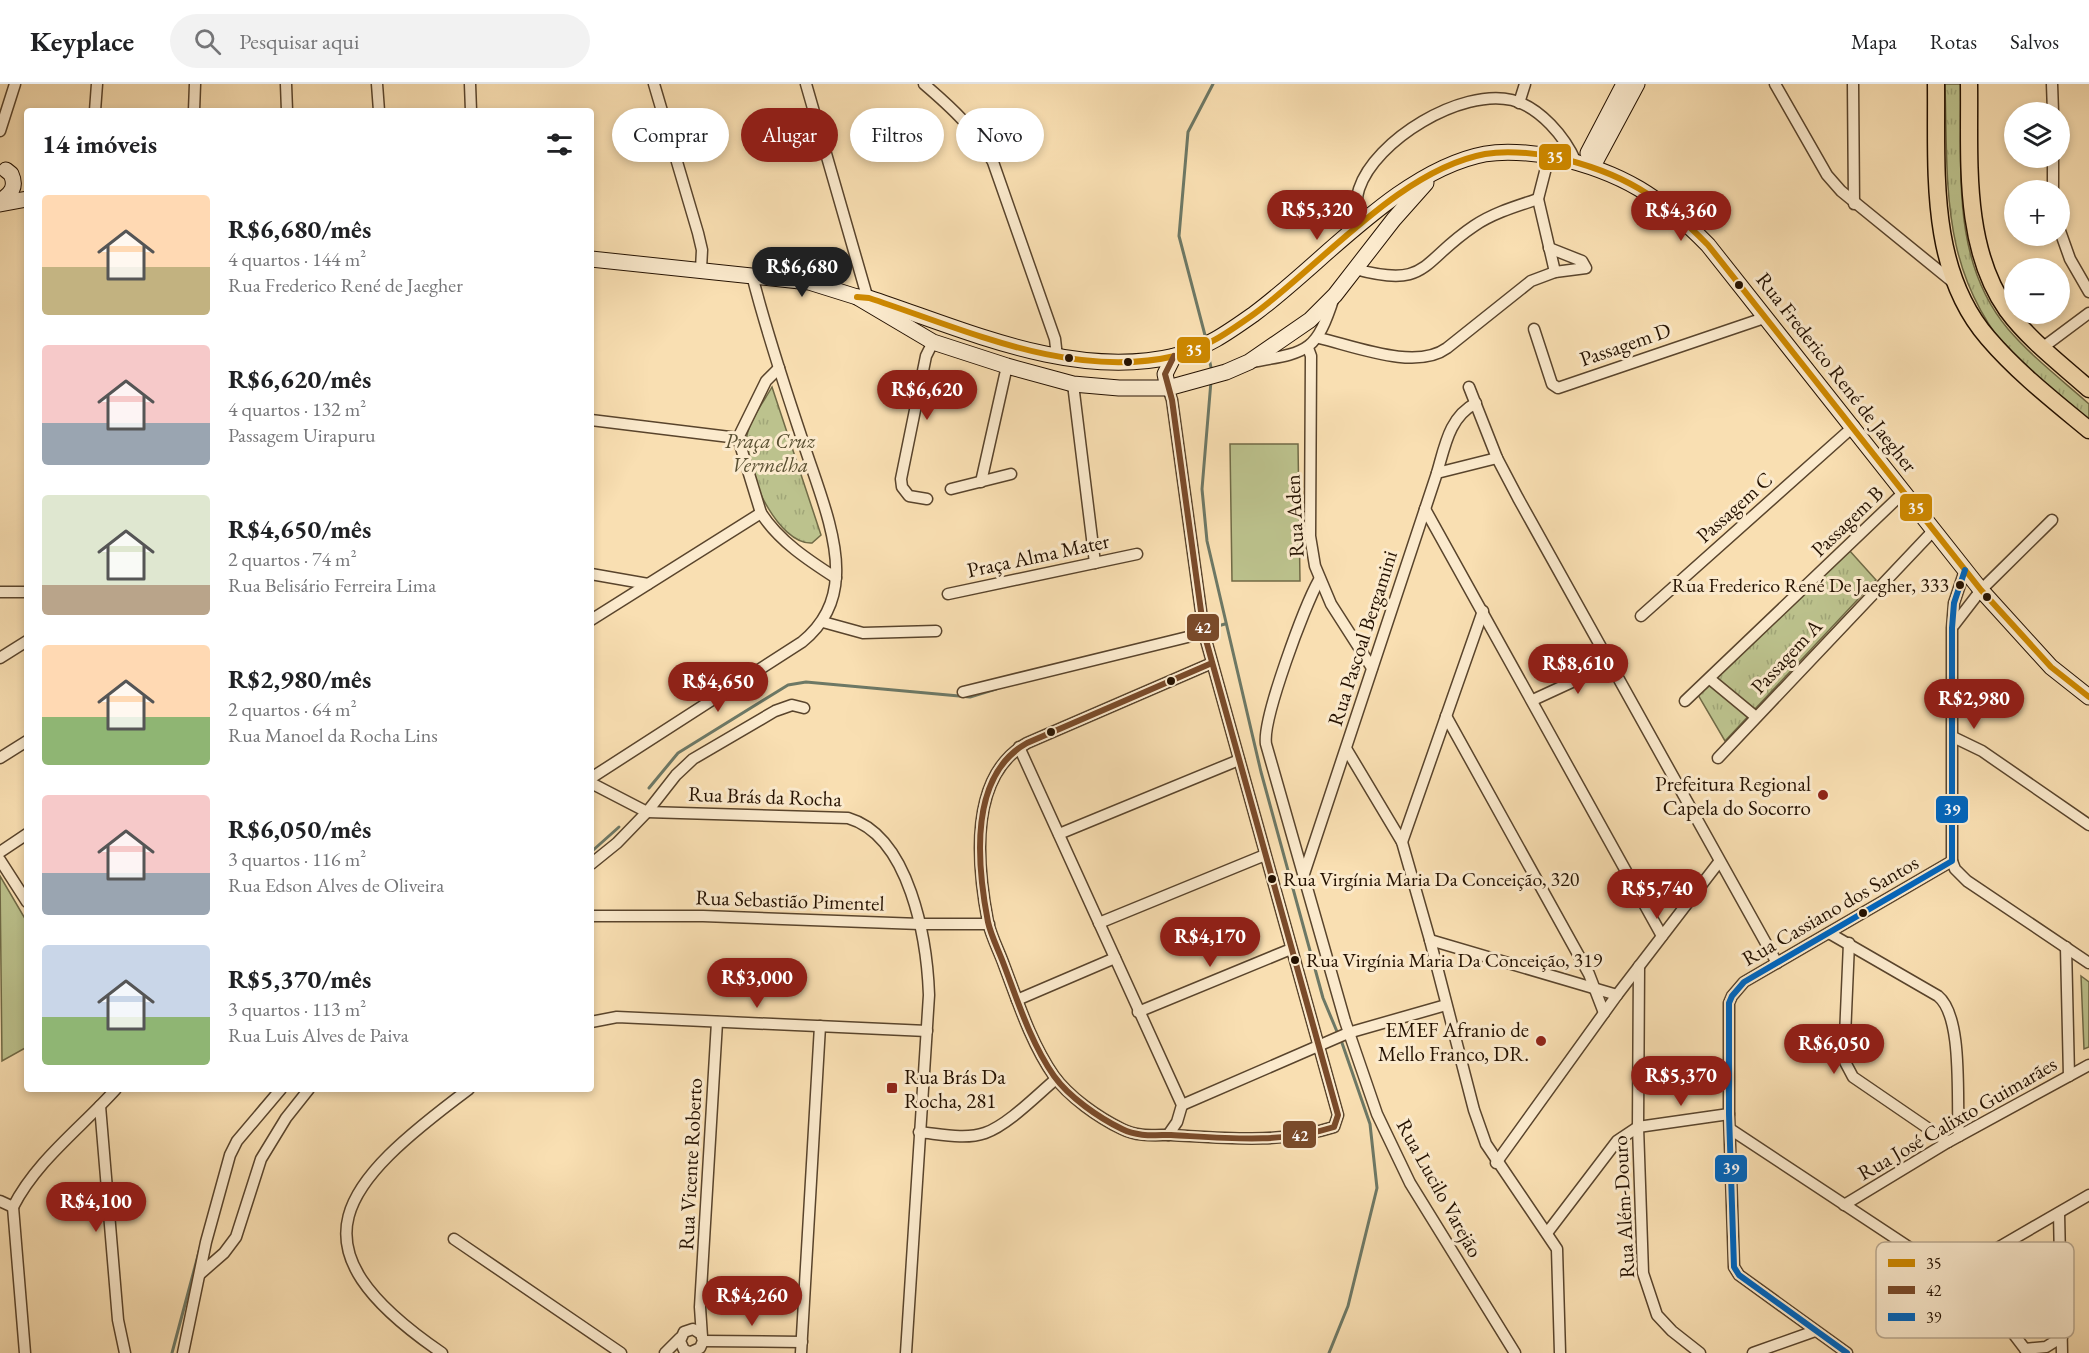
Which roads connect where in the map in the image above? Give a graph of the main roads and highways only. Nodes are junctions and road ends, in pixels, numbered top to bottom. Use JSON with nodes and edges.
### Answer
{"nodes":[{"id":1,"x":1624,"y":84,"type":"edge"},
{"id":2,"x":1637,"y":84,"type":"edge"},
{"id":3,"x":1936,"y":84,"type":"edge"},
{"id":4,"x":1969,"y":84,"type":"edge"},
{"id":5,"x":1584,"y":164,"type":"junction"},
{"id":6,"x":3,"y":169,"type":"edge"},
{"id":7,"x":1434,"y":174,"type":"junction"},
{"id":8,"x":24,"y":175,"type":"edge"},
{"id":9,"x":24,"y":199,"type":"edge"},
{"id":10,"x":0,"y":202,"type":"edge"},
{"id":11,"x":1331,"y":250,"type":"junction"},
{"id":12,"x":594,"y":259,"type":"edge"},
{"id":13,"x":1355,"y":269,"type":"junction"},
{"id":14,"x":865,"y":300,"type":"junction"},
{"id":15,"x":950,"y":325,"type":"junction"},
{"id":16,"x":933,"y":342,"type":"junction"},
{"id":17,"x":1176,"y":356,"type":"junction"},
{"id":18,"x":1168,"y":388,"type":"junction"},
{"id":19,"x":2089,"y":389,"type":"edge"},
{"id":20,"x":2089,"y":430,"type":"edge"},
{"id":21,"x":2089,"y":697,"type":"edge"}],
"edges":[{"from":1,"to":5,"type":"main road"},
{"from":2,"to":5,"type":"main road"},
{"from":3,"to":20,"type":"main road"},
{"from":4,"to":19,"type":"main road"},
{"from":5,"to":7,"type":"main road","name":"Rua Frederico René de Jaegher"},
{"from":5,"to":21,"type":"main road","name":"Rua Frederico René de Jaegher"},
{"from":6,"to":8,"type":"main road"},
{"from":6,"to":10,"type":"main road"},
{"from":7,"to":11,"type":"main road","name":"Rua Frederico René de Jaegher"},
{"from":7,"to":13,"type":"main road","name":"Rua Frederico René de Jaegher"},
{"from":9,"to":10,"type":"main road"},
{"from":11,"to":13,"type":"main road"},
{"from":11,"to":17,"type":"main road","name":"Rua Frederico René de Jaegher"},
{"from":12,"to":14,"type":"main road","name":"Rua Frederico René de Jaegher"},
{"from":13,"to":18,"type":"main road","name":"Rua Frederico René de Jaegher"},
{"from":14,"to":15,"type":"main road","name":"Rua Frederico René de Jaegher"},
{"from":14,"to":16,"type":"main road","name":"Rua Frederico René de Jaegher"},
{"from":15,"to":16,"type":"main road"},
{"from":15,"to":17,"type":"main road","name":"Rua Frederico René de Jaegher"},
{"from":16,"to":18,"type":"main road","name":"Rua Frederico René de Jaegher"},
{"from":17,"to":18,"type":"main road"}]}
